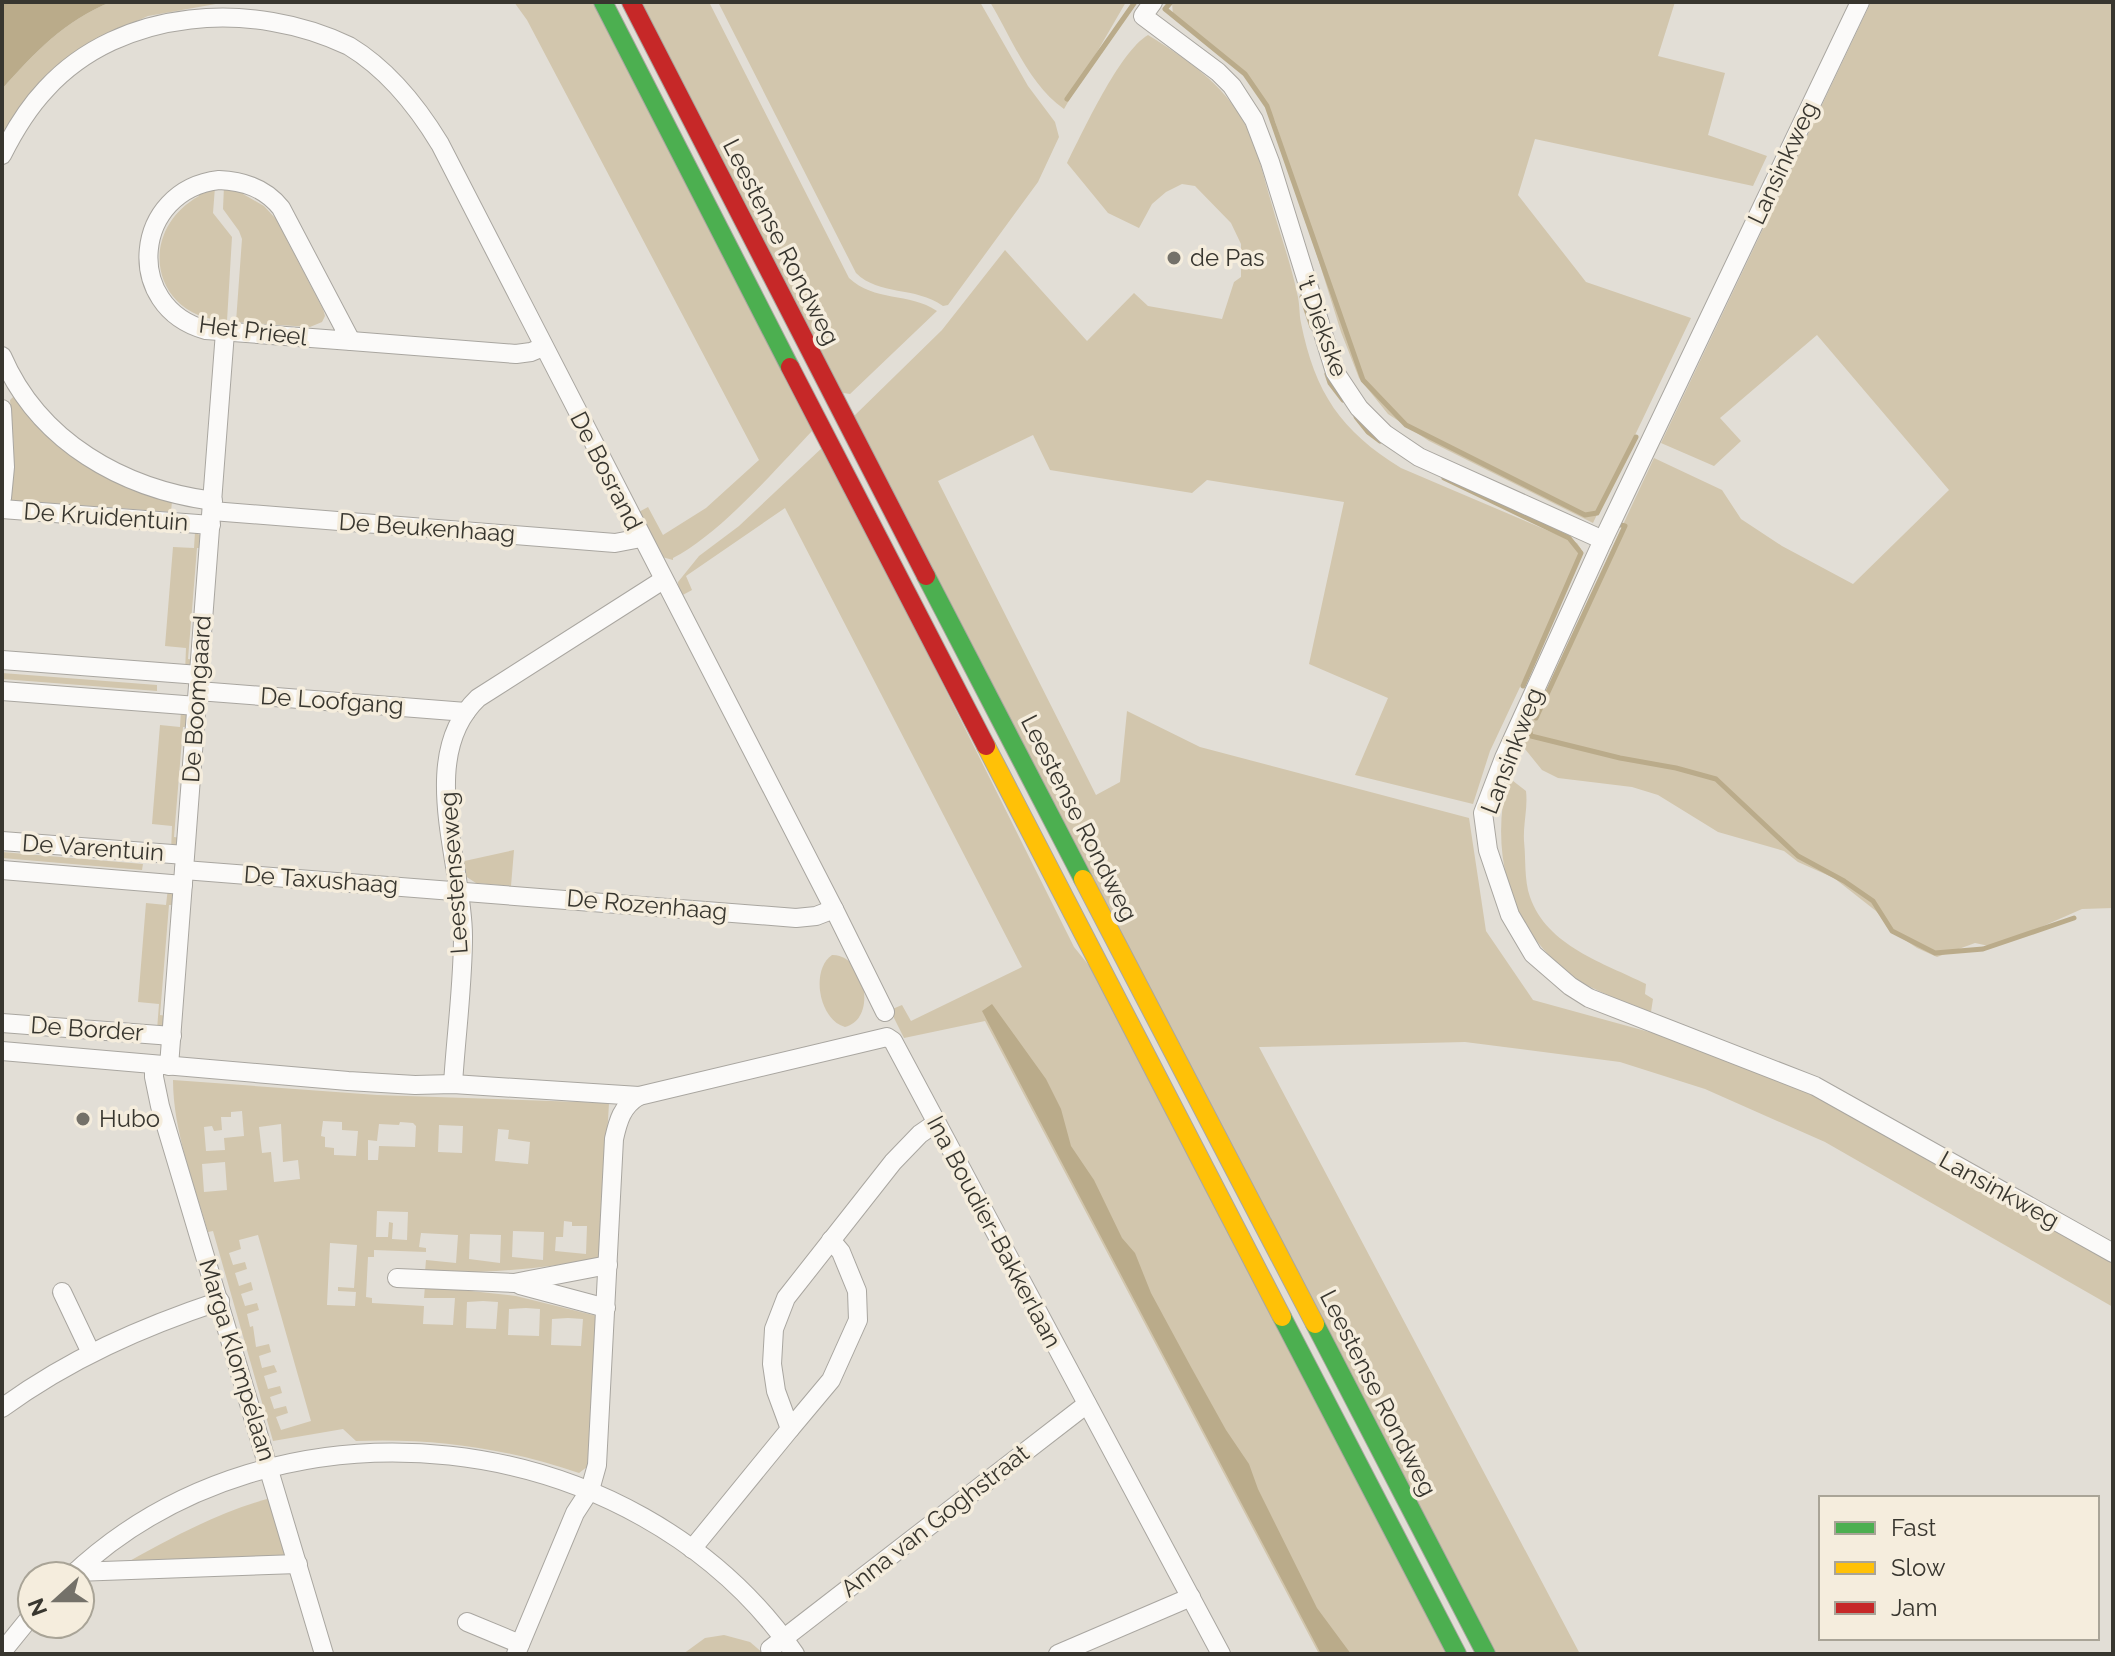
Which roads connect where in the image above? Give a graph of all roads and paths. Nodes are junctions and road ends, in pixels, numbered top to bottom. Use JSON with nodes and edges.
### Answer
{"nodes":[{"id":1,"x":603,"y":2,"type":"edge"},
{"id":2,"x":631,"y":2,"type":"edge"},
{"id":3,"x":1860,"y":2,"type":"edge"},
{"id":4,"x":249,"y":7,"type":"edge"},
{"id":5,"x":1148,"y":9,"type":"edge"},
{"id":6,"x":2,"y":155,"type":"edge"},
{"id":7,"x":225,"y":332,"type":"junction"},
{"id":8,"x":351,"y":341,"type":"junction"},
{"id":9,"x":543,"y":347,"type":"junction"},
{"id":10,"x":2,"y":356,"type":"edge"},
{"id":11,"x":6,"y":380,"type":"edge"},
{"id":12,"x":2,"y":409,"type":"edge"},
{"id":13,"x":2,"y":498,"type":"edge"},
{"id":14,"x":2,"y":509,"type":"edge"},
{"id":15,"x":212,"y":512,"type":"junction"},
{"id":16,"x":641,"y":538,"type":"junction"},
{"id":17,"x":1603,"y":540,"type":"junction"},
{"id":18,"x":663,"y":580,"type":"junction"},
{"id":19,"x":2,"y":660,"type":"edge"},
{"id":20,"x":2,"y":691,"type":"edge"},
{"id":21,"x":198,"y":691,"type":"junction"},
{"id":22,"x":466,"y":712,"type":"junction"},
{"id":23,"x":2,"y":841,"type":"edge"},
{"id":24,"x":2,"y":870,"type":"edge"},
{"id":25,"x":184,"y":870,"type":"junction"},
{"id":26,"x":458,"y":890,"type":"junction"},
{"id":27,"x":834,"y":909,"type":"junction"},
{"id":28,"x":885,"y":1012,"type":"dead end"},
{"id":29,"x":2,"y":1023,"type":"edge"},
{"id":30,"x":172,"y":1036,"type":"junction"},
{"id":31,"x":2,"y":1051,"type":"edge"},
{"id":32,"x":162,"y":1066,"type":"junction"},
{"id":33,"x":453,"y":1084,"type":"junction"},
{"id":34,"x":639,"y":1096,"type":"junction"},
{"id":35,"x":936,"y":1123,"type":"junction"},
{"id":36,"x":831,"y":1240,"type":"junction"},
{"id":37,"x":2113,"y":1253,"type":"edge"},
{"id":38,"x":608,"y":1265,"type":"junction"},
{"id":39,"x":397,"y":1278,"type":"dead end"},
{"id":40,"x":514,"y":1283,"type":"junction"},
{"id":41,"x":62,"y":1292,"type":"dead end"},
{"id":42,"x":220,"y":1301,"type":"junction"},
{"id":43,"x":606,"y":1308,"type":"junction"},
{"id":44,"x":91,"y":1353,"type":"junction"},
{"id":45,"x":1087,"y":1404,"type":"junction"},
{"id":46,"x":2,"y":1408,"type":"edge"},
{"id":47,"x":790,"y":1429,"type":"junction"},
{"id":48,"x":270,"y":1468,"type":"junction"},
{"id":49,"x":590,"y":1490,"type":"junction"},
{"id":50,"x":692,"y":1549,"type":"junction"},
{"id":51,"x":90,"y":1560,"type":"edge"},
{"id":52,"x":298,"y":1564,"type":"junction"},
{"id":53,"x":96,"y":1573,"type":"edge"},
{"id":54,"x":1191,"y":1597,"type":"junction"},
{"id":55,"x":467,"y":1622,"type":"dead end"},
{"id":56,"x":16,"y":1635,"type":"edge"},
{"id":57,"x":783,"y":1647,"type":"edge"},
{"id":58,"x":518,"y":1649,"type":"edge"},
{"id":59,"x":2,"y":1652,"type":"edge"},
{"id":60,"x":324,"y":1654,"type":"edge"},
{"id":61,"x":1058,"y":1654,"type":"edge"},
{"id":62,"x":1221,"y":1654,"type":"edge"},
{"id":63,"x":1457,"y":1654,"type":"edge"},
{"id":64,"x":1486,"y":1654,"type":"edge"}],
"edges":[{"from":1,"to":63,"type":"main road","name":"Leestense Rondweg"},
{"from":2,"to":64,"type":"main road","name":"Leestense Rondweg"},
{"from":3,"to":17,"type":"street","name":"Lansinkweg"},
{"from":4,"to":6,"type":"street","name":"De Bosrand"},
{"from":4,"to":9,"type":"street","name":"De Bosrand"},
{"from":5,"to":17,"type":"street","name":"'t Diekske"},
{"from":7,"to":8,"type":"street","name":"Het Prieel"},
{"from":7,"to":8,"type":"street","name":"Het Prieel"},
{"from":7,"to":15,"type":"street","name":"De Boomgaard"},
{"from":8,"to":9,"type":"street","name":"Het Prieel"},
{"from":9,"to":16,"type":"street","name":"De Bosrand"},
{"from":10,"to":11,"type":"street"},
{"from":11,"to":15,"type":"street"},
{"from":12,"to":13,"type":"street"},
{"from":14,"to":15,"type":"street","name":"De Kruidentuin"},
{"from":15,"to":16,"type":"street","name":"De Beukenhaag"},
{"from":15,"to":21,"type":"street","name":"De Boomgaard"},
{"from":16,"to":18,"type":"street","name":"De Bosrand"},
{"from":17,"to":37,"type":"street","name":"Lansinkweg"},
{"from":18,"to":22,"type":"street","name":"Leestenseweg"},
{"from":18,"to":27,"type":"street","name":"De Bosrand"},
{"from":19,"to":21,"type":"street"},
{"from":20,"to":21,"type":"street"},
{"from":21,"to":22,"type":"street","name":"De Loofgang"},
{"from":21,"to":25,"type":"street","name":"De Boomgaard"},
{"from":22,"to":26,"type":"street","name":"Leestenseweg"},
{"from":23,"to":25,"type":"street","name":"De Varentuin"},
{"from":24,"to":25,"type":"street","name":"De Varentuin"},
{"from":25,"to":26,"type":"street","name":"De Taxushaag"},
{"from":25,"to":30,"type":"street","name":"De Boomgaard"},
{"from":26,"to":27,"type":"street","name":"De Rozenhaag"},
{"from":26,"to":33,"type":"street","name":"Leestenseweg"},
{"from":27,"to":28,"type":"street","name":"De Bosrand"},
{"from":29,"to":30,"type":"street","name":"De Border"},
{"from":30,"to":32,"type":"street","name":"De Boomgaard"},
{"from":31,"to":32,"type":"street"},
{"from":32,"to":33,"type":"street"},
{"from":32,"to":42,"type":"street","name":"Marga Klompélaan"},
{"from":33,"to":34,"type":"street"},
{"from":34,"to":35,"type":"street","name":"Ina Boudier-Bakkerlaan"},
{"from":34,"to":38,"type":"street"},
{"from":35,"to":36,"type":"street"},
{"from":35,"to":45,"type":"street","name":"Ina Boudier-Bakkerlaan"},
{"from":36,"to":47,"type":"street"},
{"from":36,"to":47,"type":"street"},
{"from":38,"to":40,"type":"street"},
{"from":38,"to":43,"type":"street"},
{"from":39,"to":40,"type":"street"},
{"from":40,"to":43,"type":"street"},
{"from":41,"to":44,"type":"street"},
{"from":42,"to":44,"type":"street"},
{"from":42,"to":48,"type":"street","name":"Marga Klompélaan"},
{"from":43,"to":49,"type":"street"},
{"from":44,"to":46,"type":"street"},
{"from":45,"to":54,"type":"street","name":"Ina Boudier-Bakkerlaan"},
{"from":45,"to":57,"type":"street","name":"Anna van Goghstraat"},
{"from":47,"to":50,"type":"street"},
{"from":48,"to":49,"type":"street"},
{"from":48,"to":51,"type":"street"},
{"from":48,"to":52,"type":"street","name":"Marga Klompélaan"},
{"from":49,"to":50,"type":"street"},
{"from":49,"to":58,"type":"street"},
{"from":50,"to":57,"type":"street"},
{"from":52,"to":53,"type":"street"},
{"from":52,"to":60,"type":"street","name":"Marga Klompélaan"},
{"from":54,"to":61,"type":"street"},
{"from":54,"to":62,"type":"street","name":"Ina Boudier-Bakkerlaan"},
{"from":55,"to":58,"type":"street"},
{"from":56,"to":59,"type":"street"}]}
